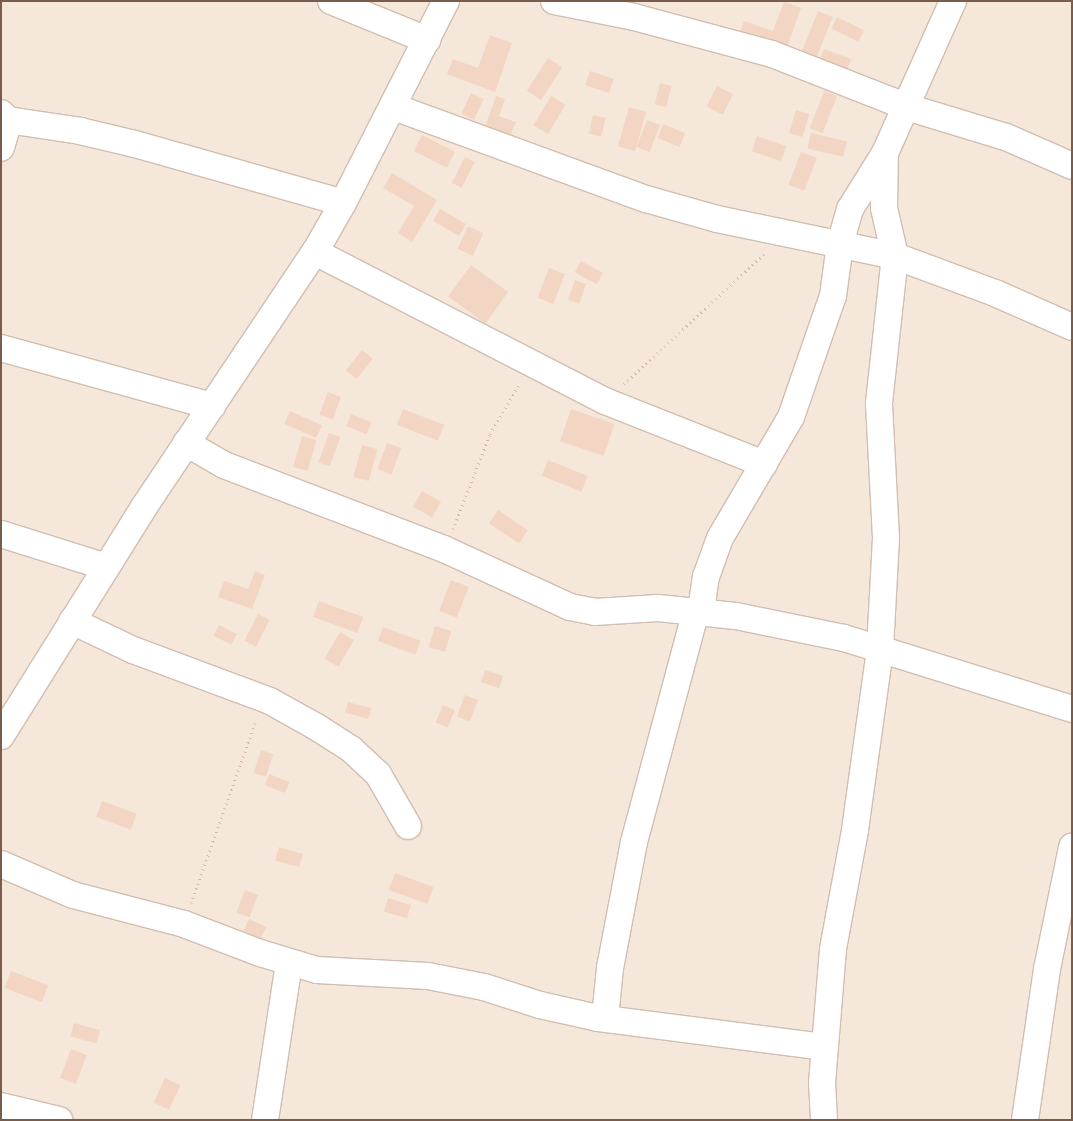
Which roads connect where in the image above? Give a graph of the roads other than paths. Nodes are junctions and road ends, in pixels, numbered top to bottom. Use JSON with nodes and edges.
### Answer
{"nodes":[{"id":1,"x":331,"y":1,"type":"edge"},
{"id":2,"x":446,"y":1,"type":"edge"},
{"id":3,"x":554,"y":1,"type":"edge"},
{"id":4,"x":952,"y":1,"type":"edge"},
{"id":5,"x":659,"y":12,"type":"edge"},
{"id":6,"x":427,"y":40,"type":"junction"},
{"id":7,"x":394,"y":107,"type":"junction"},
{"id":8,"x":907,"y":107,"type":"junction"},
{"id":9,"x":4,"y":117,"type":"edge"},
{"id":10,"x":1,"y":148,"type":"edge"},
{"id":11,"x":884,"y":153,"type":"junction"},
{"id":12,"x":1072,"y":166,"type":"edge"},
{"id":13,"x":343,"y":203,"type":"junction"},
{"id":14,"x":840,"y":244,"type":"junction"},
{"id":15,"x":315,"y":252,"type":"junction"},
{"id":16,"x":894,"y":256,"type":"junction"},
{"id":17,"x":1072,"y":327,"type":"edge"},
{"id":18,"x":1,"y":348,"type":"edge"},
{"id":19,"x":212,"y":406,"type":"junction"},
{"id":20,"x":186,"y":443,"type":"junction"},
{"id":21,"x":764,"y":464,"type":"junction"},
{"id":22,"x":1,"y":534,"type":"edge"},
{"id":23,"x":106,"y":567,"type":"junction"},
{"id":24,"x":699,"y":611,"type":"junction"},
{"id":25,"x":72,"y":621,"type":"junction"},
{"id":26,"x":880,"y":649,"type":"junction"},
{"id":27,"x":12,"y":696,"type":"edge"},
{"id":28,"x":1072,"y":708,"type":"edge"},
{"id":29,"x":1,"y":736,"type":"edge"},
{"id":30,"x":408,"y":826,"type":"dead end"},
{"id":31,"x":1072,"y":847,"type":"edge"},
{"id":32,"x":1,"y":864,"type":"edge"},
{"id":33,"x":290,"y":962,"type":"junction"},
{"id":34,"x":605,"y":1018,"type":"junction"},
{"id":35,"x":824,"y":1047,"type":"junction"},
{"id":36,"x":1,"y":1106,"type":"edge"},
{"id":37,"x":59,"y":1120,"type":"edge"},
{"id":38,"x":265,"y":1120,"type":"edge"},
{"id":39,"x":824,"y":1120,"type":"edge"},
{"id":40,"x":1025,"y":1120,"type":"edge"}],
"edges":[{"from":1,"to":6,"type":"street"},
{"from":2,"to":6,"type":"street"},
{"from":3,"to":5,"type":"street"},
{"from":4,"to":8,"type":"street"},
{"from":5,"to":8,"type":"street"},
{"from":6,"to":7,"type":"street"},
{"from":7,"to":13,"type":"street"},
{"from":7,"to":14,"type":"street"},
{"from":8,"to":11,"type":"street"},
{"from":8,"to":12,"type":"street"},
{"from":9,"to":10,"type":"street"},
{"from":9,"to":13,"type":"street"},
{"from":11,"to":14,"type":"street"},
{"from":11,"to":16,"type":"street"},
{"from":13,"to":15,"type":"street"},
{"from":14,"to":16,"type":"street"},
{"from":14,"to":21,"type":"street"},
{"from":15,"to":19,"type":"street"},
{"from":15,"to":21,"type":"street"},
{"from":16,"to":17,"type":"street"},
{"from":16,"to":26,"type":"street"},
{"from":18,"to":19,"type":"street"},
{"from":19,"to":20,"type":"street"},
{"from":20,"to":23,"type":"street"},
{"from":20,"to":24,"type":"street"},
{"from":21,"to":24,"type":"street"},
{"from":22,"to":23,"type":"street"},
{"from":23,"to":25,"type":"street"},
{"from":24,"to":26,"type":"street"},
{"from":24,"to":34,"type":"street"},
{"from":25,"to":27,"type":"street"},
{"from":25,"to":30,"type":"street"},
{"from":26,"to":28,"type":"street"},
{"from":26,"to":35,"type":"street"},
{"from":27,"to":29,"type":"street"},
{"from":31,"to":40,"type":"street"},
{"from":32,"to":33,"type":"street"},
{"from":33,"to":34,"type":"street"},
{"from":33,"to":38,"type":"street"},
{"from":34,"to":35,"type":"street"},
{"from":35,"to":39,"type":"street"},
{"from":36,"to":37,"type":"street"}]}
